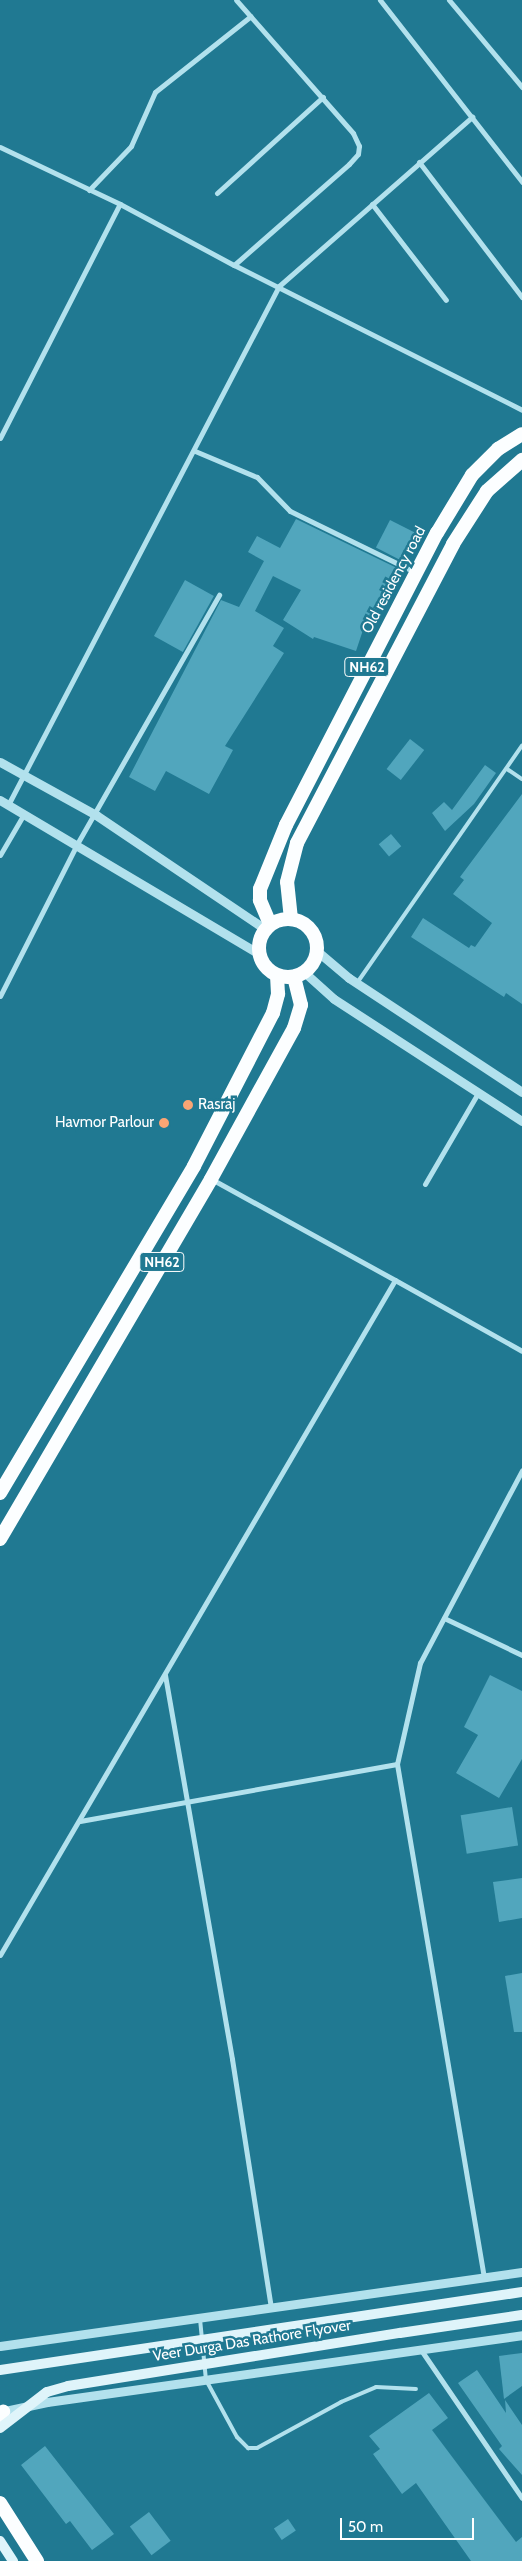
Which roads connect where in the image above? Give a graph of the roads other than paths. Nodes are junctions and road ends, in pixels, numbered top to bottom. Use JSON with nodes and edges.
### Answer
{"nodes":[{"id":1,"x":236,"y":0,"type":"edge"},
{"id":2,"x":380,"y":0,"type":"edge"},
{"id":3,"x":449,"y":0,"type":"edge"},
{"id":4,"x":251,"y":16,"type":"junction"},
{"id":5,"x":522,"y":87,"type":"edge"},
{"id":6,"x":323,"y":98,"type":"junction"},
{"id":7,"x":472,"y":117,"type":"junction"},
{"id":8,"x":0,"y":147,"type":"edge"},
{"id":9,"x":419,"y":162,"type":"junction"},
{"id":10,"x":522,"y":182,"type":"edge"},
{"id":11,"x":89,"y":190,"type":"junction"},
{"id":12,"x":217,"y":193,"type":"dead end"},
{"id":13,"x":120,"y":204,"type":"junction"},
{"id":14,"x":372,"y":204,"type":"junction"},
{"id":15,"x":234,"y":265,"type":"junction"},
{"id":16,"x":279,"y":286,"type":"junction"},
{"id":17,"x":522,"y":297,"type":"edge"},
{"id":18,"x":446,"y":300,"type":"dead end"},
{"id":19,"x":522,"y":410,"type":"edge"},
{"id":20,"x":522,"y":434,"type":"edge"},
{"id":21,"x":0,"y":438,"type":"edge"},
{"id":22,"x":195,"y":451,"type":"junction"},
{"id":23,"x":522,"y":460,"type":"edge"},
{"id":24,"x":416,"y":573,"type":"junction"},
{"id":25,"x":220,"y":595,"type":"dead end"},
{"id":26,"x":522,"y":746,"type":"edge"},
{"id":27,"x":0,"y":762,"type":"edge"},
{"id":28,"x":507,"y":769,"type":"junction"},
{"id":29,"x":24,"y":775,"type":"junction"},
{"id":30,"x":522,"y":779,"type":"edge"},
{"id":31,"x":0,"y":800,"type":"edge"},
{"id":32,"x":8,"y":804,"type":"junction"},
{"id":33,"x":24,"y":814,"type":"junction"},
{"id":34,"x":96,"y":815,"type":"junction"},
{"id":35,"x":77,"y":844,"type":"junction"},
{"id":36,"x":0,"y":855,"type":"edge"},
{"id":37,"x":291,"y":919,"type":"junction"},
{"id":38,"x":268,"y":926,"type":"junction"},
{"id":39,"x":317,"y":951,"type":"junction"},
{"id":40,"x":258,"y":953,"type":"junction"},
{"id":41,"x":299,"y":975,"type":"junction"},
{"id":42,"x":277,"y":976,"type":"junction"},
{"id":43,"x":357,"y":983,"type":"junction"},
{"id":44,"x":0,"y":996,"type":"edge"},
{"id":45,"x":522,"y":1092,"type":"edge"},
{"id":46,"x":478,"y":1093,"type":"junction"},
{"id":47,"x":522,"y":1122,"type":"edge"},
{"id":48,"x":211,"y":1179,"type":"junction"},
{"id":49,"x":425,"y":1184,"type":"dead end"},
{"id":50,"x":394,"y":1280,"type":"junction"},
{"id":51,"x":522,"y":1351,"type":"edge"},
{"id":52,"x":522,"y":1470,"type":"edge"},
{"id":53,"x":4,"y":1474,"type":"edge"},
{"id":54,"x":0,"y":1493,"type":"edge"},
{"id":55,"x":0,"y":1539,"type":"edge"},
{"id":56,"x":444,"y":1618,"type":"junction"},
{"id":57,"x":522,"y":1655,"type":"edge"},
{"id":58,"x":165,"y":1675,"type":"junction"},
{"id":59,"x":397,"y":1764,"type":"junction"},
{"id":60,"x":187,"y":1801,"type":"junction"},
{"id":61,"x":80,"y":1820,"type":"junction"},
{"id":62,"x":0,"y":1955,"type":"edge"},
{"id":63,"x":522,"y":2272,"type":"edge"},
{"id":64,"x":484,"y":2278,"type":"junction"},
{"id":65,"x":522,"y":2292,"type":"edge"},
{"id":66,"x":271,"y":2308,"type":"junction"},
{"id":67,"x":522,"y":2314,"type":"edge"},
{"id":68,"x":200,"y":2318,"type":"junction"},
{"id":69,"x":522,"y":2335,"type":"edge"},
{"id":70,"x":0,"y":2346,"type":"edge"},
{"id":71,"x":421,"y":2350,"type":"junction"},
{"id":72,"x":0,"y":2370,"type":"edge"},
{"id":73,"x":206,"y":2380,"type":"junction"},
{"id":74,"x":416,"y":2389,"type":"dead end"},
{"id":75,"x":1,"y":2413,"type":"edge"},
{"id":76,"x":0,"y":2428,"type":"edge"},
{"id":77,"x":522,"y":2498,"type":"edge"},
{"id":78,"x":0,"y":2503,"type":"edge"},
{"id":79,"x":0,"y":2540,"type":"edge"},
{"id":80,"x":13,"y":2561,"type":"edge"},
{"id":81,"x":36,"y":2561,"type":"edge"}],
"edges":[{"from":1,"to":4,"type":"street"},
{"from":2,"to":7,"type":"street"},
{"from":3,"to":5,"type":"street"},
{"from":4,"to":6,"type":"street"},
{"from":4,"to":11,"type":"street"},
{"from":6,"to":12,"type":"street"},
{"from":6,"to":15,"type":"street"},
{"from":7,"to":9,"type":"street"},
{"from":7,"to":10,"type":"street"},
{"from":8,"to":11,"type":"street"},
{"from":9,"to":14,"type":"street"},
{"from":9,"to":17,"type":"street"},
{"from":11,"to":13,"type":"street"},
{"from":13,"to":15,"type":"street"},
{"from":13,"to":21,"type":"street"},
{"from":14,"to":16,"type":"street"},
{"from":14,"to":18,"type":"street"},
{"from":15,"to":16,"type":"street"},
{"from":16,"to":19,"type":"street"},
{"from":16,"to":22,"type":"street"},
{"from":20,"to":24,"type":"highway","name":"Old residency road","number":"NH62"},
{"from":22,"to":24,"type":"street"},
{"from":22,"to":29,"type":"street"},
{"from":23,"to":37,"type":"highway","number":"NH62"},
{"from":24,"to":38,"type":"highway","name":"Old residency road","number":"NH62"},
{"from":25,"to":34,"type":"street"},
{"from":26,"to":28,"type":"lane"},
{"from":27,"to":29,"type":"street"},
{"from":28,"to":30,"type":"lane"},
{"from":28,"to":43,"type":"lane"},
{"from":29,"to":32,"type":"street"},
{"from":29,"to":34,"type":"street"},
{"from":31,"to":32,"type":"street"},
{"from":32,"to":33,"type":"street"},
{"from":33,"to":35,"type":"street"},
{"from":33,"to":36,"type":"street"},
{"from":34,"to":35,"type":"street"},
{"from":34,"to":38,"type":"street"},
{"from":35,"to":40,"type":"street"},
{"from":35,"to":44,"type":"street"},
{"from":37,"to":38,"type":"highway"},
{"from":37,"to":39,"type":"highway"},
{"from":38,"to":40,"type":"highway"},
{"from":39,"to":41,"type":"highway"},
{"from":39,"to":43,"type":"street"},
{"from":40,"to":42,"type":"highway"},
{"from":41,"to":42,"type":"highway"},
{"from":41,"to":46,"type":"street"},
{"from":41,"to":48,"type":"highway","number":"NH62"},
{"from":42,"to":53,"type":"highway","number":"NH62"},
{"from":43,"to":45,"type":"street"},
{"from":46,"to":47,"type":"street"},
{"from":46,"to":49,"type":"street"},
{"from":48,"to":50,"type":"street"},
{"from":48,"to":55,"type":"highway","number":"NH62"},
{"from":50,"to":51,"type":"street"},
{"from":50,"to":58,"type":"street"},
{"from":52,"to":56,"type":"street"},
{"from":53,"to":54,"type":"highway","number":"NH62"},
{"from":56,"to":57,"type":"street"},
{"from":56,"to":59,"type":"street"},
{"from":58,"to":60,"type":"street"},
{"from":58,"to":61,"type":"street"},
{"from":59,"to":60,"type":"street"},
{"from":59,"to":64,"type":"street"},
{"from":60,"to":61,"type":"street"},
{"from":60,"to":66,"type":"street"},
{"from":61,"to":62,"type":"street"},
{"from":63,"to":64,"type":"street"},
{"from":64,"to":66,"type":"street"},
{"from":65,"to":72,"type":"main road","name":"Veer Durga Das Rathore Flyover","bridge":true},
{"from":66,"to":68,"type":"street"},
{"from":67,"to":76,"type":"main road","name":"Veer Durga Das Rathore Flyover","bridge":true},
{"from":68,"to":70,"type":"street"},
{"from":68,"to":73,"type":"lane"},
{"from":69,"to":71,"type":"street"},
{"from":71,"to":73,"type":"street"},
{"from":71,"to":77,"type":"street"},
{"from":73,"to":74,"type":"lane"},
{"from":73,"to":75,"type":"street"},
{"from":78,"to":81,"type":"highway"},
{"from":79,"to":80,"type":"main road"}]}
